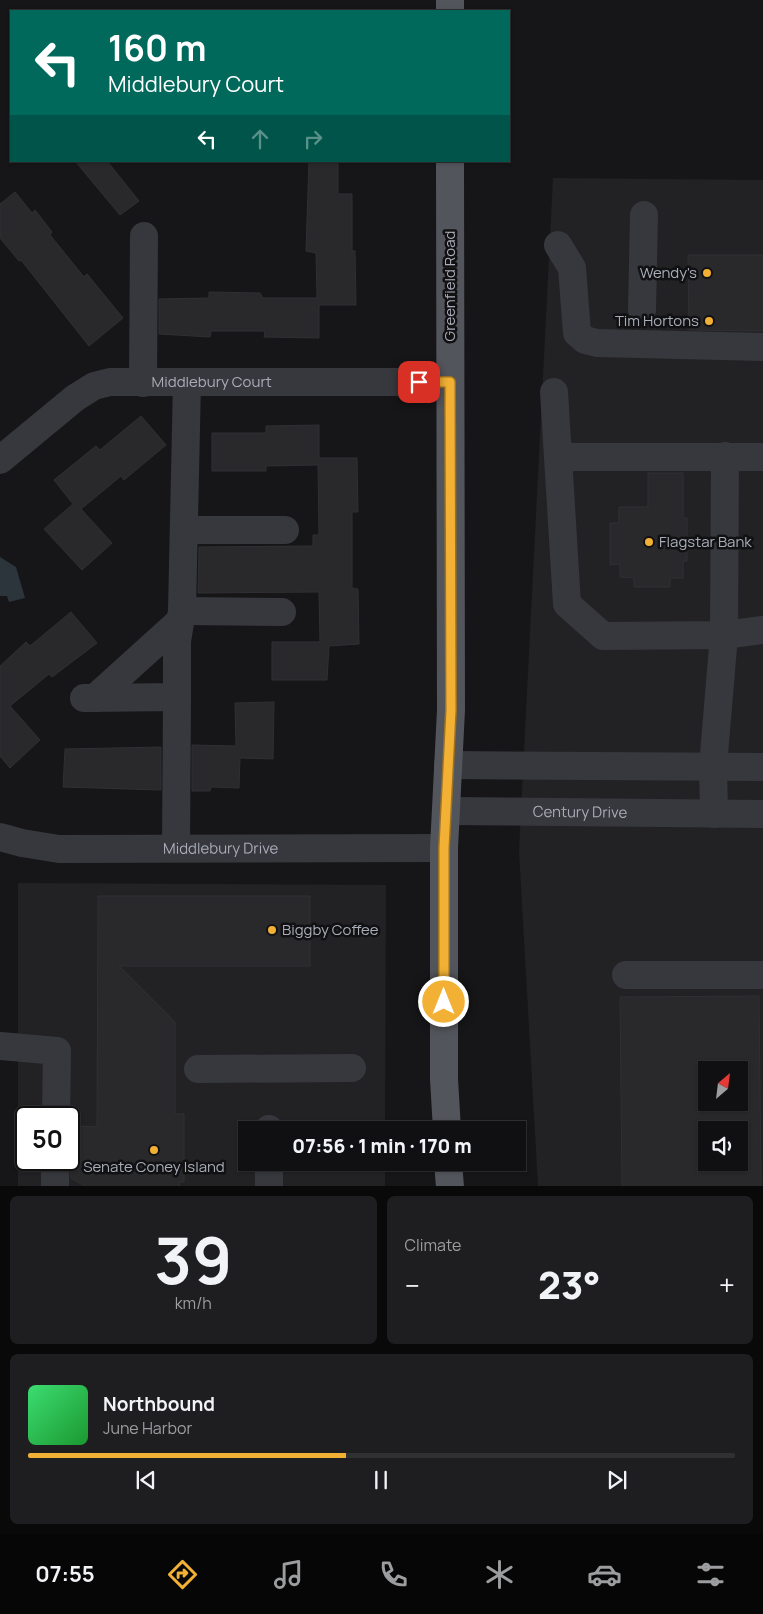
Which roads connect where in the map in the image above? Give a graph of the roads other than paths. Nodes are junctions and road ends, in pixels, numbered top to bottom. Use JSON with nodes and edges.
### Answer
{"nodes":[{"id":1,"x":450,"y":162,"type":"edge"},
{"id":2,"x":644,"y":215,"type":"dead end"},
{"id":3,"x":144,"y":236,"type":"dead end"},
{"id":4,"x":558,"y":245,"type":"dead end"},
{"id":5,"x":642,"y":310,"type":"dead end"},
{"id":6,"x":763,"y":347,"type":"edge"},
{"id":7,"x":187,"y":382,"type":"junction"},
{"id":8,"x":450,"y":382,"type":"junction"},
{"id":9,"x":143,"y":383,"type":"junction"},
{"id":10,"x":554,"y":392,"type":"dead end"},
{"id":11,"x":725,"y":456,"type":"junction"},
{"id":12,"x":763,"y":456,"type":"edge"},
{"id":13,"x":558,"y":457,"type":"junction"},
{"id":14,"x":0,"y":460,"type":"edge"},
{"id":15,"x":184,"y":530,"type":"junction"},
{"id":16,"x":285,"y":530,"type":"dead end"},
{"id":17,"x":282,"y":612,"type":"dead end"},
{"id":18,"x":181,"y":616,"type":"junction"},
{"id":19,"x":763,"y":630,"type":"edge"},
{"id":20,"x":724,"y":635,"type":"junction"},
{"id":21,"x":177,"y":697,"type":"junction"},
{"id":22,"x":448,"y":765,"type":"junction"},
{"id":23,"x":713,"y":766,"type":"junction"},
{"id":24,"x":763,"y":767,"type":"edge"},
{"id":25,"x":446,"y":811,"type":"junction"},
{"id":26,"x":714,"y":814,"type":"junction"},
{"id":27,"x":763,"y":814,"type":"edge"},
{"id":28,"x":0,"y":836,"type":"edge"},
{"id":29,"x":176,"y":848,"type":"junction"},
{"id":30,"x":444,"y":848,"type":"junction"},
{"id":31,"x":763,"y":974,"type":"edge"},
{"id":32,"x":626,"y":975,"type":"dead end"},
{"id":33,"x":0,"y":1046,"type":"edge"},
{"id":34,"x":352,"y":1068,"type":"dead end"},
{"id":35,"x":198,"y":1070,"type":"dead end"},
{"id":36,"x":56,"y":1106,"type":"edge"},
{"id":37,"x":446,"y":1121,"type":"edge"},
{"id":38,"x":55,"y":1171,"type":"edge"},
{"id":39,"x":269,"y":1171,"type":"edge"},
{"id":40,"x":55,"y":1186,"type":"edge"},
{"id":41,"x":269,"y":1186,"type":"edge"}],
"edges":[{"from":1,"to":8,"type":"main road","name":"Greenfield Road"},
{"from":2,"to":5,"type":"street"},
{"from":3,"to":9,"type":"street"},
{"from":4,"to":6,"type":"street"},
{"from":7,"to":8,"type":"street","name":"Middlebury Court"},
{"from":7,"to":9,"type":"street","name":"Middlebury Court"},
{"from":7,"to":15,"type":"street"},
{"from":8,"to":22,"type":"main road","name":"Greenfield Road"},
{"from":9,"to":14,"type":"street","name":"Middlebury Court"},
{"from":10,"to":13,"type":"street"},
{"from":11,"to":12,"type":"street"},
{"from":11,"to":13,"type":"street"},
{"from":11,"to":20,"type":"street"},
{"from":13,"to":20,"type":"street"},
{"from":15,"to":16,"type":"street"},
{"from":15,"to":18,"type":"street"},
{"from":17,"to":18,"type":"street"},
{"from":18,"to":21,"type":"street"},
{"from":18,"to":21,"type":"street"},
{"from":19,"to":20,"type":"street"},
{"from":20,"to":23,"type":"street"},
{"from":21,"to":29,"type":"street"},
{"from":22,"to":23,"type":"street"},
{"from":22,"to":25,"type":"main road","name":"Greenfield Road"},
{"from":23,"to":24,"type":"street"},
{"from":23,"to":26,"type":"street"},
{"from":25,"to":26,"type":"street","name":"Century Drive"},
{"from":25,"to":30,"type":"main road","name":"Greenfield Road"},
{"from":26,"to":27,"type":"street","name":"Century Drive"},
{"from":28,"to":29,"type":"street","name":"Middlebury Drive"},
{"from":29,"to":30,"type":"street","name":"Middlebury Drive"},
{"from":30,"to":37,"type":"main road","name":"Greenfield Road"},
{"from":31,"to":32,"type":"street"},
{"from":33,"to":36,"type":"street"},
{"from":34,"to":35,"type":"street"},
{"from":38,"to":40,"type":"street"},
{"from":39,"to":41,"type":"street"}]}
